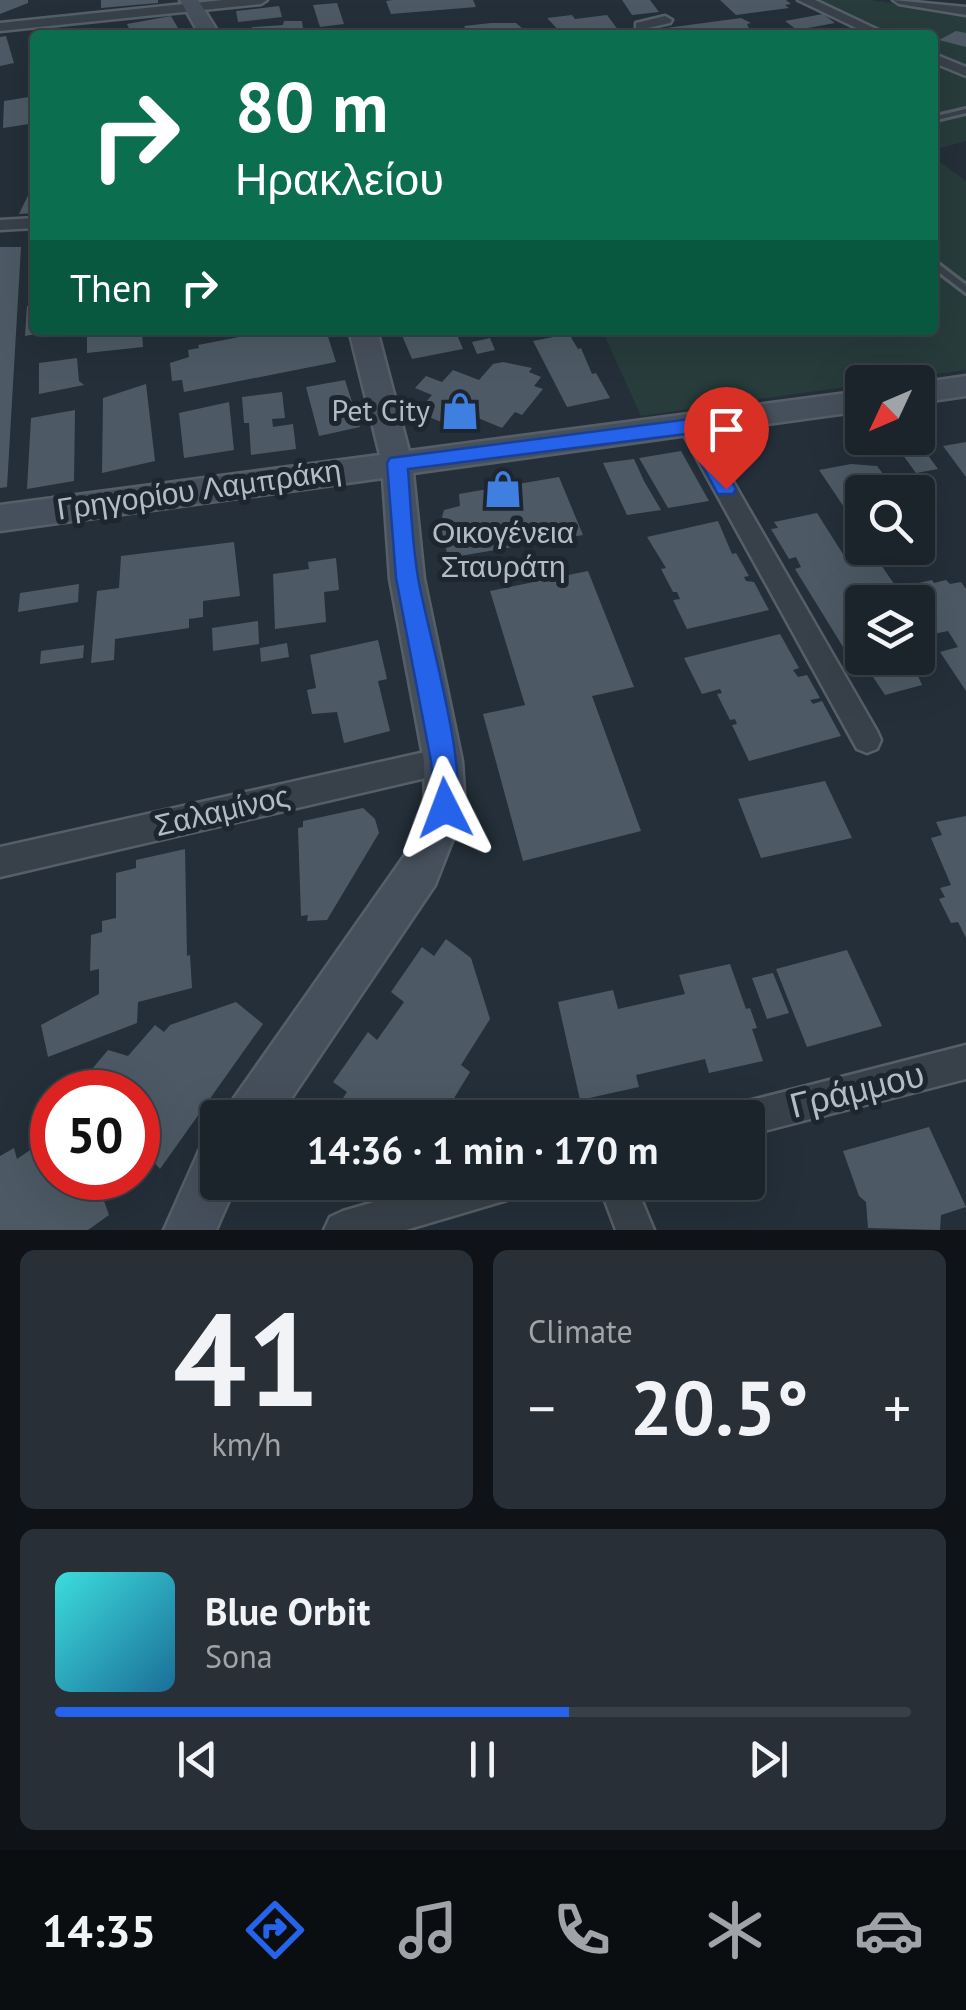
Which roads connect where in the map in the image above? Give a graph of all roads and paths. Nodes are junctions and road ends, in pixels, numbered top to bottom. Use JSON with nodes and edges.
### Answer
{"nodes":[{"id":1,"x":261,"y":0,"type":"edge"},
{"id":2,"x":804,"y":0,"type":"edge"},
{"id":3,"x":899,"y":0,"type":"edge"},
{"id":4,"x":191,"y":3,"type":"edge"},
{"id":5,"x":966,"y":11,"type":"edge"},
{"id":6,"x":665,"y":20,"type":"dead end"},
{"id":7,"x":0,"y":27,"type":"edge"},
{"id":8,"x":207,"y":30,"type":"edge"},
{"id":9,"x":641,"y":30,"type":"edge"},
{"id":10,"x":871,"y":30,"type":"edge"},
{"id":11,"x":938,"y":60,"type":"edge"},
{"id":12,"x":966,"y":72,"type":"edge"},
{"id":13,"x":966,"y":111,"type":"edge"},
{"id":14,"x":938,"y":118,"type":"edge"},
{"id":15,"x":0,"y":224,"type":"edge"},
{"id":16,"x":30,"y":224,"type":"edge"},
{"id":17,"x":938,"y":267,"type":"edge"},
{"id":18,"x":966,"y":290,"type":"edge"},
{"id":19,"x":364,"y":335,"type":"edge"},
{"id":20,"x":966,"y":386,"type":"edge"},
{"id":21,"x":935,"y":391,"type":"edge"},
{"id":22,"x":845,"y":403,"type":"edge"},
{"id":23,"x":690,"y":426,"type":"junction"},
{"id":24,"x":397,"y":463,"type":"junction"},
{"id":25,"x":0,"y":518,"type":"edge"},
{"id":26,"x":867,"y":740,"type":"dead end"},
{"id":27,"x":443,"y":761,"type":"junction"},
{"id":28,"x":0,"y":862,"type":"edge"},
{"id":29,"x":966,"y":1062,"type":"edge"},
{"id":30,"x":262,"y":1100,"type":"edge"},
{"id":31,"x":765,"y":1114,"type":"edge"},
{"id":32,"x":203,"y":1200,"type":"edge"},
{"id":33,"x":446,"y":1200,"type":"edge"},
{"id":34,"x":623,"y":1200,"type":"edge"},
{"id":35,"x":347,"y":1229,"type":"edge"},
{"id":36,"x":190,"y":1230,"type":"edge"},
{"id":37,"x":635,"y":1230,"type":"edge"}],
"edges":[{"from":1,"to":4,"type":"street"},
{"from":2,"to":10,"type":"street"},
{"from":3,"to":5,"type":"street"},
{"from":4,"to":7,"type":"street"},
{"from":4,"to":8,"type":"main road"},
{"from":6,"to":9,"type":"street"},
{"from":11,"to":12,"type":"street"},
{"from":13,"to":14,"type":"lane"},
{"from":15,"to":16,"type":"street"},
{"from":17,"to":18,"type":"lane"},
{"from":19,"to":24,"type":"main road"},
{"from":20,"to":21,"type":"main road"},
{"from":22,"to":23,"type":"main road","name":"Γρηγορίου Λαμπράκη"},
{"from":23,"to":24,"type":"main road","name":"Γρηγορίου Λαμπράκη"},
{"from":23,"to":26,"type":"street"},
{"from":24,"to":25,"type":"main road","name":"Γρηγορίου Λαμπράκη"},
{"from":24,"to":27,"type":"main road"},
{"from":27,"to":28,"type":"street","name":"Σαλαμίνος"},
{"from":27,"to":30,"type":"main road"},
{"from":29,"to":31,"type":"street","name":"Γράμμου"},
{"from":32,"to":36,"type":"main road"},
{"from":33,"to":35,"type":"street"},
{"from":34,"to":37,"type":"street"}]}
